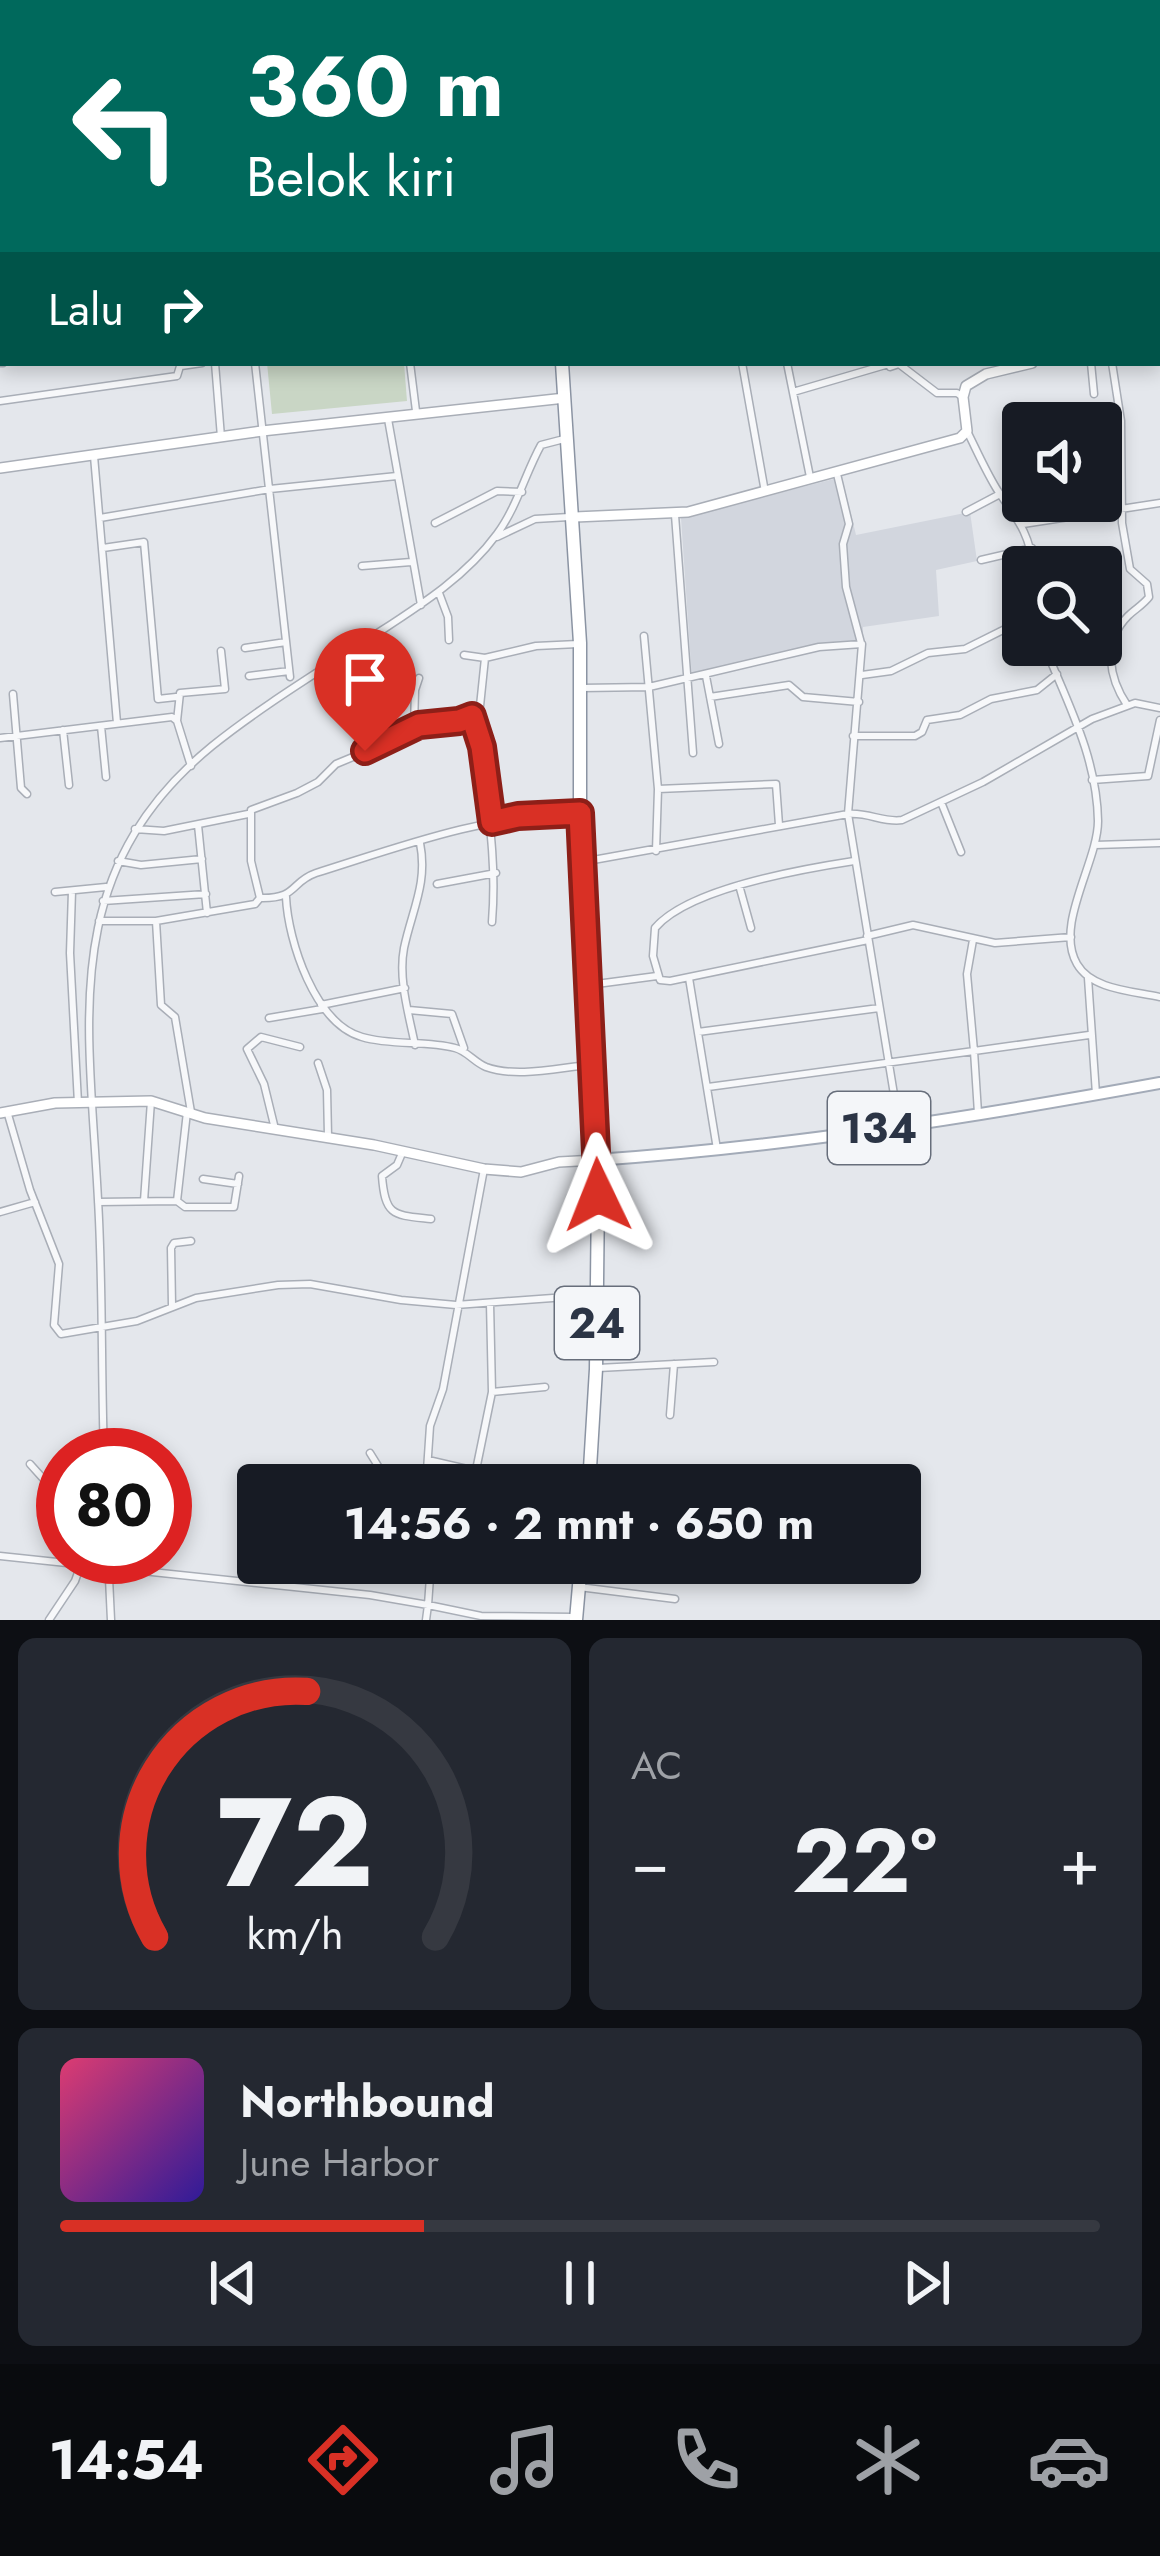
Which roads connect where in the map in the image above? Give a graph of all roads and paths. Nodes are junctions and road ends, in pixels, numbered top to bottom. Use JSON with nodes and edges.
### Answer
{"nodes":[{"id":1,"x":180,"y":366,"type":"edge"},
{"id":2,"x":215,"y":366,"type":"edge"},
{"id":3,"x":255,"y":366,"type":"edge"},
{"id":4,"x":410,"y":366,"type":"edge"},
{"id":5,"x":562,"y":366,"type":"edge"},
{"id":6,"x":743,"y":366,"type":"edge"},
{"id":7,"x":789,"y":366,"type":"edge"},
{"id":8,"x":887,"y":366,"type":"edge"},
{"id":9,"x":903,"y":366,"type":"edge"},
{"id":10,"x":1022,"y":366,"type":"edge"},
{"id":11,"x":1090,"y":366,"type":"edge"},
{"id":12,"x":1112,"y":366,"type":"edge"},
{"id":13,"x":793,"y":392,"type":"junction"},
{"id":14,"x":1094,"y":394,"type":"dead end"},
{"id":15,"x":963,"y":397,"type":"junction"},
{"id":16,"x":565,"y":398,"type":"junction"},
{"id":17,"x":0,"y":401,"type":"edge"},
{"id":18,"x":1117,"y":402,"type":"edge"},
{"id":19,"x":416,"y":412,"type":"junction"},
{"id":20,"x":388,"y":415,"type":"junction"},
{"id":21,"x":262,"y":430,"type":"junction"},
{"id":22,"x":967,"y":431,"type":"junction"},
{"id":23,"x":221,"y":437,"type":"junction"},
{"id":24,"x":568,"y":438,"type":"junction"},
{"id":25,"x":94,"y":456,"type":"junction"},
{"id":26,"x":0,"y":468,"type":"edge"},
{"id":27,"x":837,"y":474,"type":"junction"},
{"id":28,"x":397,"y":476,"type":"junction"},
{"id":29,"x":811,"y":480,"type":"junction"},
{"id":30,"x":270,"y":489,"type":"junction"},
{"id":31,"x":765,"y":492,"type":"junction"},
{"id":32,"x":522,"y":493,"type":"junction"},
{"id":33,"x":1000,"y":494,"type":"junction"},
{"id":34,"x":1160,"y":503,"type":"edge"},
{"id":35,"x":966,"y":512,"type":"dead end"},
{"id":36,"x":1122,"y":512,"type":"edge"},
{"id":37,"x":675,"y":515,"type":"junction"},
{"id":38,"x":100,"y":518,"type":"junction"},
{"id":39,"x":575,"y":518,"type":"junction"},
{"id":40,"x":1122,"y":518,"type":"edge"},
{"id":41,"x":1032,"y":522,"type":"edge"},
{"id":42,"x":435,"y":523,"type":"dead end"},
{"id":43,"x":1023,"y":524,"type":"junction"},
{"id":44,"x":494,"y":538,"type":"junction"},
{"id":45,"x":1030,"y":546,"type":"edge"},
{"id":46,"x":103,"y":548,"type":"junction"},
{"id":47,"x":1002,"y":555,"type":"edge"},
{"id":48,"x":981,"y":560,"type":"dead end"},
{"id":49,"x":411,"y":562,"type":"junction"},
{"id":50,"x":362,"y":566,"type":"dead end"},
{"id":51,"x":439,"y":593,"type":"junction"},
{"id":52,"x":421,"y":605,"type":"junction"},
{"id":53,"x":1002,"y":631,"type":"edge"},
{"id":54,"x":644,"y":636,"type":"dead end"},
{"id":55,"x":449,"y":640,"type":"dead end"},
{"id":56,"x":286,"y":642,"type":"junction"},
{"id":57,"x":861,"y":643,"type":"junction"},
{"id":58,"x":580,"y":644,"type":"junction"},
{"id":59,"x":245,"y":648,"type":"dead end"},
{"id":60,"x":221,"y":651,"type":"dead end"},
{"id":61,"x":464,"y":656,"type":"dead end"},
{"id":62,"x":485,"y":658,"type":"junction"},
{"id":63,"x":1053,"y":666,"type":"edge"},
{"id":64,"x":1057,"y":674,"type":"junction"},
{"id":65,"x":862,"y":675,"type":"junction"},
{"id":66,"x":249,"y":676,"type":"dead end"},
{"id":67,"x":706,"y":676,"type":"junction"},
{"id":68,"x":419,"y":678,"type":"dead end"},
{"id":69,"x":686,"y":681,"type":"junction"},
{"id":70,"x":650,"y":687,"type":"junction"},
{"id":71,"x":580,"y":688,"type":"junction"},
{"id":72,"x":13,"y":694,"type":"dead end"},
{"id":73,"x":710,"y":697,"type":"junction"},
{"id":74,"x":176,"y":698,"type":"dead end"},
{"id":75,"x":859,"y":702,"type":"junction"},
{"id":76,"x":1127,"y":705,"type":"junction"},
{"id":77,"x":1160,"y":708,"type":"edge"},
{"id":78,"x":472,"y":716,"type":"junction"},
{"id":79,"x":177,"y":721,"type":"junction"},
{"id":80,"x":1160,"y":721,"type":"edge"},
{"id":81,"x":117,"y":723,"type":"junction"},
{"id":82,"x":101,"y":725,"type":"junction"},
{"id":83,"x":1079,"y":725,"type":"junction"},
{"id":84,"x":414,"y":727,"type":"junction"},
{"id":85,"x":63,"y":730,"type":"junction"},
{"id":86,"x":17,"y":735,"type":"junction"},
{"id":87,"x":853,"y":736,"type":"junction"},
{"id":88,"x":0,"y":738,"type":"edge"},
{"id":89,"x":719,"y":744,"type":"dead end"},
{"id":90,"x":693,"y":753,"type":"dead end"},
{"id":91,"x":191,"y":766,"type":"junction"},
{"id":92,"x":1148,"y":776,"type":"junction"},
{"id":93,"x":1160,"y":776,"type":"edge"},
{"id":94,"x":106,"y":777,"type":"dead end"},
{"id":95,"x":1092,"y":780,"type":"junction"},
{"id":96,"x":69,"y":785,"type":"dead end"},
{"id":97,"x":658,"y":789,"type":"junction"},
{"id":98,"x":27,"y":794,"type":"dead end"},
{"id":99,"x":941,"y":802,"type":"junction"},
{"id":100,"x":580,"y":813,"type":"junction"},
{"id":101,"x":248,"y":814,"type":"junction"},
{"id":102,"x":848,"y":814,"type":"junction"},
{"id":103,"x":492,"y":822,"type":"junction"},
{"id":104,"x":198,"y":825,"type":"junction"},
{"id":105,"x":779,"y":825,"type":"junction"},
{"id":106,"x":135,"y":830,"type":"junction"},
{"id":107,"x":420,"y":842,"type":"junction"},
{"id":108,"x":1160,"y":843,"type":"edge"},
{"id":109,"x":1095,"y":845,"type":"junction"},
{"id":110,"x":656,"y":851,"type":"junction"},
{"id":111,"x":962,"y":852,"type":"dead end"},
{"id":112,"x":202,"y":859,"type":"junction"},
{"id":113,"x":118,"y":861,"type":"junction"},
{"id":114,"x":854,"y":861,"type":"junction"},
{"id":115,"x":580,"y":862,"type":"junction"},
{"id":116,"x":496,"y":874,"type":"junction"},
{"id":117,"x":436,"y":884,"type":"dead end"},
{"id":118,"x":739,"y":885,"type":"junction"},
{"id":119,"x":106,"y":887,"type":"junction"},
{"id":120,"x":72,"y":891,"type":"junction"},
{"id":121,"x":55,"y":892,"type":"dead end"},
{"id":122,"x":206,"y":894,"type":"junction"},
{"id":123,"x":286,"y":896,"type":"junction"},
{"id":124,"x":260,"y":898,"type":"junction"},
{"id":125,"x":103,"y":901,"type":"junction"},
{"id":126,"x":208,"y":913,"type":"junction"},
{"id":127,"x":99,"y":921,"type":"junction"},
{"id":128,"x":156,"y":921,"type":"junction"},
{"id":129,"x":492,"y":922,"type":"dead end"},
{"id":130,"x":752,"y":928,"type":"dead end"},
{"id":131,"x":868,"y":938,"type":"junction"},
{"id":132,"x":1071,"y":938,"type":"junction"},
{"id":133,"x":973,"y":940,"type":"junction"},
{"id":134,"x":657,"y":976,"type":"junction"},
{"id":135,"x":689,"y":978,"type":"junction"},
{"id":136,"x":1088,"y":978,"type":"junction"},
{"id":137,"x":587,"y":986,"type":"junction"},
{"id":138,"x":405,"y":988,"type":"junction"},
{"id":139,"x":1160,"y":997,"type":"edge"},
{"id":140,"x":321,"y":1007,"type":"junction"},
{"id":141,"x":879,"y":1008,"type":"junction"},
{"id":142,"x":409,"y":1010,"type":"junction"},
{"id":143,"x":269,"y":1018,"type":"dead end"},
{"id":144,"x":698,"y":1032,"type":"junction"},
{"id":145,"x":1089,"y":1034,"type":"junction"},
{"id":146,"x":415,"y":1045,"type":"junction"},
{"id":147,"x":300,"y":1047,"type":"dead end"},
{"id":148,"x":974,"y":1051,"type":"junction"},
{"id":149,"x":465,"y":1052,"type":"junction"},
{"id":150,"x":318,"y":1063,"type":"dead end"},
{"id":151,"x":889,"y":1063,"type":"junction"},
{"id":152,"x":590,"y":1065,"type":"junction"},
{"id":153,"x":1160,"y":1083,"type":"edge"},
{"id":154,"x":708,"y":1087,"type":"junction"},
{"id":155,"x":1096,"y":1095,"type":"junction"},
{"id":156,"x":92,"y":1101,"type":"junction"},
{"id":157,"x":151,"y":1101,"type":"junction"},
{"id":158,"x":78,"y":1102,"type":"junction"},
{"id":159,"x":4,"y":1112,"type":"edge"},
{"id":160,"x":189,"y":1113,"type":"junction"},
{"id":161,"x":978,"y":1113,"type":"junction"},
{"id":162,"x":899,"y":1125,"type":"junction"},
{"id":163,"x":275,"y":1130,"type":"junction"},
{"id":164,"x":328,"y":1138,"type":"junction"},
{"id":165,"x":717,"y":1149,"type":"junction"},
{"id":166,"x":403,"y":1150,"type":"junction"},
{"id":167,"x":596,"y":1160,"type":"junction"},
{"id":168,"x":484,"y":1169,"type":"junction"},
{"id":169,"x":202,"y":1179,"type":"dead end"},
{"id":170,"x":144,"y":1201,"type":"junction"},
{"id":171,"x":177,"y":1201,"type":"junction"},
{"id":172,"x":35,"y":1202,"type":"junction"},
{"id":173,"x":98,"y":1202,"type":"junction"},
{"id":174,"x":0,"y":1213,"type":"edge"},
{"id":175,"x":431,"y":1219,"type":"dead end"},
{"id":176,"x":191,"y":1241,"type":"dead end"},
{"id":177,"x":597,"y":1295,"type":"junction"},
{"id":178,"x":490,"y":1303,"type":"junction"},
{"id":179,"x":172,"y":1305,"type":"junction"},
{"id":180,"x":456,"y":1305,"type":"junction"},
{"id":181,"x":104,"y":1329,"type":"junction"},
{"id":182,"x":714,"y":1362,"type":"dead end"},
{"id":183,"x":674,"y":1364,"type":"junction"},
{"id":184,"x":596,"y":1369,"type":"junction"},
{"id":185,"x":545,"y":1387,"type":"dead end"},
{"id":186,"x":493,"y":1392,"type":"junction"},
{"id":187,"x":670,"y":1415,"type":"dead end"},
{"id":188,"x":104,"y":1428,"type":"edge"},
{"id":189,"x":370,"y":1453,"type":"dead end"},
{"id":190,"x":428,"y":1460,"type":"junction"},
{"id":191,"x":30,"y":1464,"type":"dead end"},
{"id":192,"x":377,"y":1464,"type":"edge"},
{"id":193,"x":428,"y":1464,"type":"edge"},
{"id":194,"x":447,"y":1464,"type":"edge"},
{"id":195,"x":477,"y":1464,"type":"edge"},
{"id":196,"x":590,"y":1464,"type":"edge"},
{"id":197,"x":36,"y":1471,"type":"edge"},
{"id":198,"x":0,"y":1556,"type":"edge"},
{"id":199,"x":36,"y":1558,"type":"edge"},
{"id":200,"x":192,"y":1575,"type":"edge"},
{"id":201,"x":73,"y":1584,"type":"edge"},
{"id":202,"x":110,"y":1584,"type":"edge"},
{"id":203,"x":430,"y":1584,"type":"edge"},
{"id":204,"x":579,"y":1584,"type":"edge"},
{"id":205,"x":579,"y":1587,"type":"junction"},
{"id":206,"x":675,"y":1599,"type":"dead end"},
{"id":207,"x":428,"y":1605,"type":"junction"},
{"id":208,"x":576,"y":1618,"type":"edge"},
{"id":209,"x":49,"y":1620,"type":"edge"},
{"id":210,"x":111,"y":1620,"type":"edge"},
{"id":211,"x":426,"y":1620,"type":"edge"}],
"edges":[{"from":1,"to":17,"type":"street"},
{"from":2,"to":23,"type":"street"},
{"from":3,"to":21,"type":"street"},
{"from":4,"to":19,"type":"street"},
{"from":5,"to":16,"type":"highway","number":"24"},
{"from":6,"to":31,"type":"street"},
{"from":7,"to":13,"type":"street"},
{"from":8,"to":13,"type":"street"},
{"from":9,"to":15,"type":"street"},
{"from":10,"to":15,"type":"main road"},
{"from":11,"to":14,"type":"street"},
{"from":12,"to":18,"type":"street"},
{"from":13,"to":29,"type":"street"},
{"from":15,"to":22,"type":"main road"},
{"from":16,"to":19,"type":"main road"},
{"from":16,"to":24,"type":"highway","number":"24"},
{"from":19,"to":20,"type":"main road"},
{"from":20,"to":21,"type":"main road"},
{"from":20,"to":28,"type":"street"},
{"from":21,"to":23,"type":"main road"},
{"from":21,"to":30,"type":"street"},
{"from":22,"to":27,"type":"main road"},
{"from":22,"to":33,"type":"street"},
{"from":23,"to":25,"type":"main road"},
{"from":24,"to":32,"type":"street"},
{"from":24,"to":39,"type":"highway","number":"24"},
{"from":25,"to":26,"type":"main road"},
{"from":25,"to":38,"type":"street"},
{"from":27,"to":29,"type":"main road"},
{"from":27,"to":57,"type":"street"},
{"from":28,"to":30,"type":"street"},
{"from":28,"to":49,"type":"street"},
{"from":29,"to":31,"type":"main road"},
{"from":30,"to":38,"type":"street"},
{"from":30,"to":56,"type":"street"},
{"from":31,"to":37,"type":"main road"},
{"from":32,"to":42,"type":"street"},
{"from":32,"to":44,"type":"street"},
{"from":33,"to":35,"type":"street"},
{"from":33,"to":43,"type":"street"},
{"from":34,"to":36,"type":"street"},
{"from":37,"to":39,"type":"main road"},
{"from":37,"to":69,"type":"street"},
{"from":38,"to":46,"type":"street"},
{"from":39,"to":44,"type":"street"},
{"from":39,"to":58,"type":"highway","number":"24"},
{"from":40,"to":76,"type":"street"},
{"from":41,"to":43,"type":"street"},
{"from":43,"to":45,"type":"street"},
{"from":44,"to":51,"type":"street"},
{"from":46,"to":74,"type":"street"},
{"from":46,"to":81,"type":"street"},
{"from":47,"to":48,"type":"street"},
{"from":49,"to":50,"type":"street"},
{"from":49,"to":52,"type":"street"},
{"from":51,"to":52,"type":"street"},
{"from":51,"to":55,"type":"street"},
{"from":52,"to":91,"type":"street"},
{"from":53,"to":65,"type":"street"},
{"from":54,"to":70,"type":"street"},
{"from":56,"to":59,"type":"street"},
{"from":56,"to":66,"type":"street"},
{"from":57,"to":65,"type":"street"},
{"from":57,"to":67,"type":"street"},
{"from":58,"to":62,"type":"street"},
{"from":58,"to":71,"type":"highway","number":"24"},
{"from":60,"to":79,"type":"street"},
{"from":61,"to":62,"type":"street"},
{"from":62,"to":78,"type":"street"},
{"from":63,"to":64,"type":"street"},
{"from":64,"to":83,"type":"street"},
{"from":64,"to":87,"type":"street"},
{"from":65,"to":75,"type":"street"},
{"from":67,"to":69,"type":"street"},
{"from":67,"to":73,"type":"street"},
{"from":68,"to":84,"type":"street"},
{"from":69,"to":70,"type":"street"},
{"from":69,"to":90,"type":"street"},
{"from":70,"to":71,"type":"street"},
{"from":70,"to":97,"type":"street"},
{"from":71,"to":100,"type":"highway","number":"24"},
{"from":72,"to":86,"type":"street"},
{"from":73,"to":75,"type":"street"},
{"from":73,"to":89,"type":"street"},
{"from":75,"to":87,"type":"street"},
{"from":76,"to":77,"type":"street"},
{"from":76,"to":83,"type":"street"},
{"from":78,"to":84,"type":"street"},
{"from":78,"to":103,"type":"street"},
{"from":79,"to":81,"type":"street"},
{"from":79,"to":91,"type":"street"},
{"from":80,"to":92,"type":"street"},
{"from":81,"to":82,"type":"street"},
{"from":82,"to":85,"type":"street"},
{"from":82,"to":94,"type":"street"},
{"from":83,"to":95,"type":"street"},
{"from":83,"to":99,"type":"street"},
{"from":84,"to":101,"type":"street"},
{"from":85,"to":86,"type":"street"},
{"from":85,"to":96,"type":"street"},
{"from":86,"to":88,"type":"street"},
{"from":86,"to":98,"type":"street"},
{"from":87,"to":102,"type":"street"},
{"from":91,"to":106,"type":"street"},
{"from":92,"to":93,"type":"street"},
{"from":92,"to":95,"type":"street"},
{"from":95,"to":109,"type":"street"},
{"from":97,"to":105,"type":"street"},
{"from":97,"to":110,"type":"street"},
{"from":99,"to":102,"type":"street"},
{"from":99,"to":111,"type":"street"},
{"from":100,"to":103,"type":"street"},
{"from":100,"to":115,"type":"highway","number":"24"},
{"from":101,"to":104,"type":"street"},
{"from":101,"to":124,"type":"street"},
{"from":102,"to":105,"type":"street"},
{"from":102,"to":114,"type":"street"},
{"from":103,"to":107,"type":"street"},
{"from":103,"to":116,"type":"street"},
{"from":104,"to":106,"type":"street"},
{"from":104,"to":112,"type":"street"},
{"from":105,"to":110,"type":"street"},
{"from":106,"to":113,"type":"street"},
{"from":107,"to":123,"type":"street"},
{"from":107,"to":138,"type":"street"},
{"from":108,"to":109,"type":"street"},
{"from":109,"to":132,"type":"street"},
{"from":110,"to":115,"type":"street"},
{"from":112,"to":113,"type":"street"},
{"from":112,"to":122,"type":"street"},
{"from":113,"to":119,"type":"street"},
{"from":114,"to":118,"type":"street"},
{"from":114,"to":131,"type":"street"},
{"from":115,"to":137,"type":"highway","number":"24"},
{"from":116,"to":117,"type":"street"},
{"from":116,"to":129,"type":"street"},
{"from":118,"to":130,"type":"street"},
{"from":118,"to":134,"type":"street"},
{"from":119,"to":120,"type":"street"},
{"from":119,"to":125,"type":"street"},
{"from":120,"to":121,"type":"street"},
{"from":120,"to":158,"type":"street"},
{"from":122,"to":125,"type":"street"},
{"from":122,"to":126,"type":"street"},
{"from":123,"to":124,"type":"street"},
{"from":123,"to":140,"type":"street"},
{"from":124,"to":126,"type":"street"},
{"from":125,"to":127,"type":"street"},
{"from":126,"to":128,"type":"street"},
{"from":127,"to":128,"type":"street"},
{"from":127,"to":156,"type":"street"},
{"from":128,"to":160,"type":"street"},
{"from":131,"to":133,"type":"street"},
{"from":131,"to":135,"type":"street"},
{"from":131,"to":141,"type":"street"},
{"from":132,"to":133,"type":"street"},
{"from":132,"to":136,"type":"street"},
{"from":133,"to":148,"type":"street"},
{"from":134,"to":135,"type":"street"},
{"from":134,"to":137,"type":"street"},
{"from":135,"to":144,"type":"street"},
{"from":136,"to":139,"type":"street"},
{"from":136,"to":145,"type":"street"},
{"from":137,"to":152,"type":"highway","number":"24"},
{"from":138,"to":140,"type":"street"},
{"from":138,"to":142,"type":"street"},
{"from":140,"to":143,"type":"street"},
{"from":140,"to":146,"type":"street"},
{"from":141,"to":144,"type":"street"},
{"from":141,"to":151,"type":"street"},
{"from":142,"to":146,"type":"street"},
{"from":142,"to":149,"type":"street"},
{"from":144,"to":154,"type":"street"},
{"from":145,"to":148,"type":"street"},
{"from":145,"to":155,"type":"street"},
{"from":146,"to":149,"type":"street"},
{"from":147,"to":163,"type":"street"},
{"from":148,"to":151,"type":"street"},
{"from":148,"to":161,"type":"street"},
{"from":149,"to":152,"type":"street"},
{"from":150,"to":164,"type":"street"},
{"from":151,"to":154,"type":"street"},
{"from":151,"to":162,"type":"street"},
{"from":152,"to":167,"type":"highway","number":"24"},
{"from":153,"to":155,"type":"main road","number":"134"},
{"from":154,"to":165,"type":"street"},
{"from":155,"to":161,"type":"main road","number":"134"},
{"from":156,"to":157,"type":"main road"},
{"from":156,"to":158,"type":"main road"},
{"from":156,"to":173,"type":"street"},
{"from":157,"to":160,"type":"main road"},
{"from":157,"to":170,"type":"street"},
{"from":158,"to":159,"type":"main road"},
{"from":159,"to":172,"type":"street"},
{"from":160,"to":163,"type":"main road"},
{"from":160,"to":171,"type":"street"},
{"from":161,"to":162,"type":"main road","number":"134"},
{"from":162,"to":165,"type":"main road","number":"134"},
{"from":163,"to":164,"type":"main road"},
{"from":164,"to":166,"type":"main road"},
{"from":165,"to":167,"type":"main road","number":"134"},
{"from":166,"to":168,"type":"main road"},
{"from":166,"to":175,"type":"street"},
{"from":167,"to":168,"type":"main road"},
{"from":167,"to":177,"type":"highway","number":"24"},
{"from":168,"to":180,"type":"street"},
{"from":169,"to":171,"type":"street"},
{"from":170,"to":171,"type":"street"},
{"from":170,"to":173,"type":"street"},
{"from":172,"to":174,"type":"street"},
{"from":172,"to":181,"type":"street"},
{"from":173,"to":181,"type":"street"},
{"from":176,"to":179,"type":"street"},
{"from":177,"to":178,"type":"street"},
{"from":177,"to":184,"type":"highway","number":"24"},
{"from":178,"to":180,"type":"street"},
{"from":178,"to":186,"type":"street"},
{"from":179,"to":180,"type":"street"},
{"from":179,"to":181,"type":"street"},
{"from":180,"to":190,"type":"street"},
{"from":181,"to":188,"type":"street"},
{"from":182,"to":183,"type":"street"},
{"from":183,"to":184,"type":"street"},
{"from":183,"to":187,"type":"street"},
{"from":184,"to":196,"type":"highway","number":"24"},
{"from":185,"to":186,"type":"street"},
{"from":186,"to":195,"type":"street"},
{"from":189,"to":192,"type":"street"},
{"from":190,"to":193,"type":"street"},
{"from":190,"to":194,"type":"street"},
{"from":191,"to":197,"type":"street"},
{"from":198,"to":199,"type":"street"},
{"from":200,"to":207,"type":"street"},
{"from":201,"to":209,"type":"street"},
{"from":202,"to":210,"type":"street"},
{"from":203,"to":207,"type":"street"},
{"from":204,"to":205,"type":"highway"},
{"from":205,"to":206,"type":"street"},
{"from":205,"to":208,"type":"highway"},
{"from":207,"to":208,"type":"street"},
{"from":207,"to":211,"type":"street"}]}
